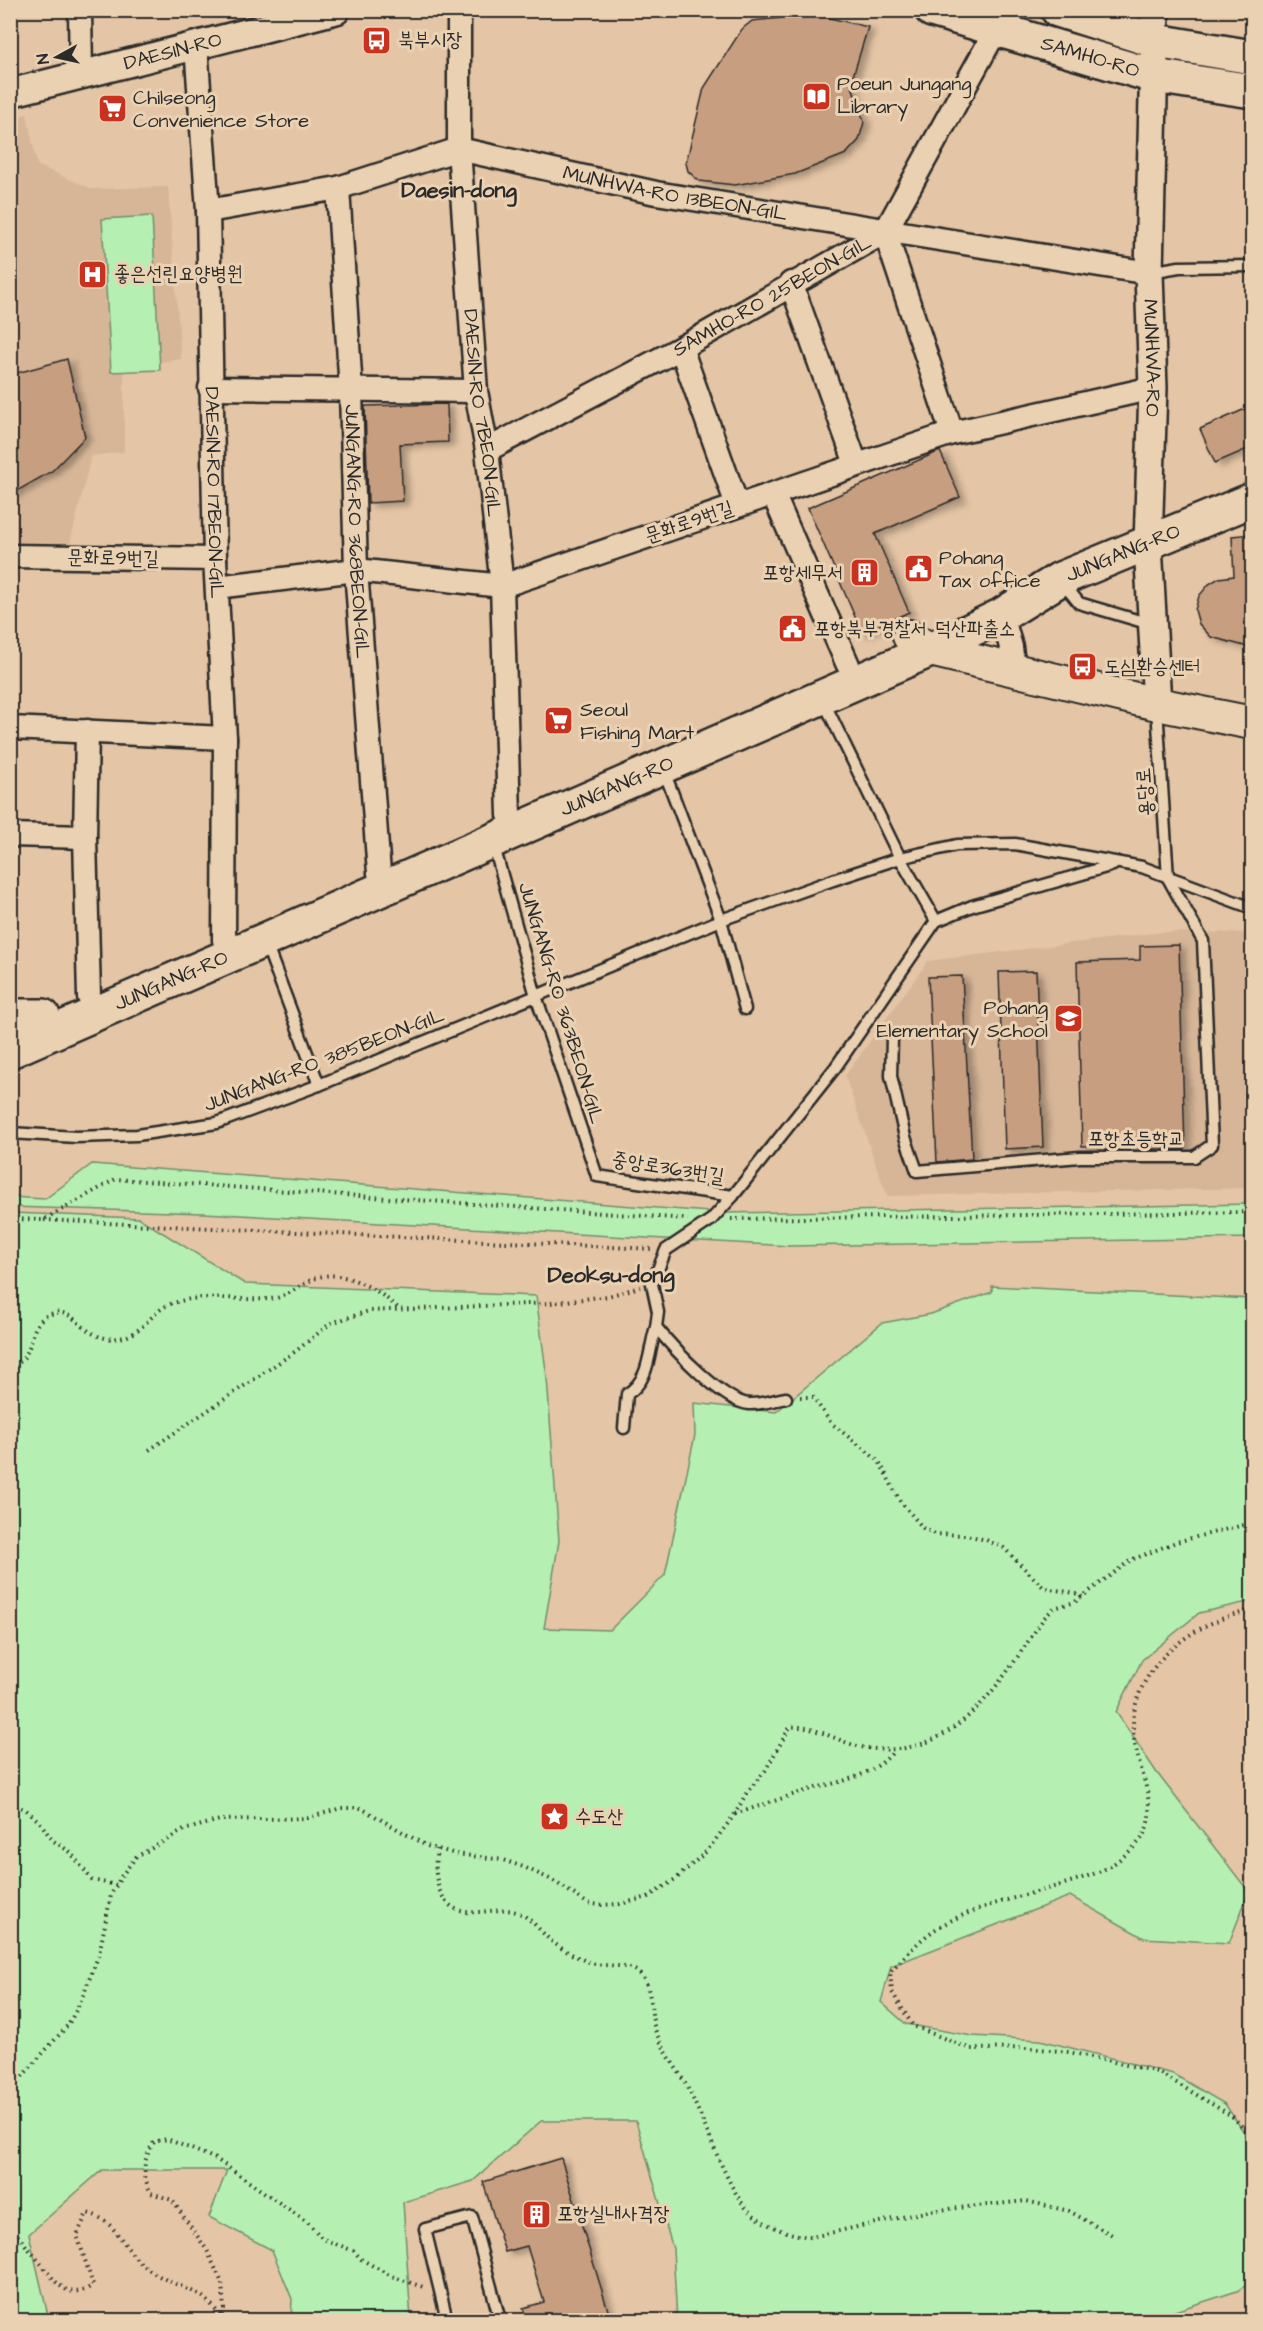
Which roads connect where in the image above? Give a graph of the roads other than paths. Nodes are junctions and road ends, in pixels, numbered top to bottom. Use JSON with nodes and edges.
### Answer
{"nodes":[{"id":1,"x":80,"y":10,"type":"edge"},
{"id":2,"x":336,"y":10,"type":"edge"},
{"id":3,"x":459,"y":10,"type":"edge"},
{"id":4,"x":932,"y":10,"type":"edge"},
{"id":5,"x":1058,"y":10,"type":"edge"},
{"id":6,"x":1155,"y":26,"type":"edge"},
{"id":7,"x":996,"y":30,"type":"junction"},
{"id":8,"x":196,"y":46,"type":"junction"},
{"id":9,"x":1252,"y":57,"type":"edge"},
{"id":10,"x":81,"y":75,"type":"junction"},
{"id":11,"x":1154,"y":76,"type":"junction"},
{"id":12,"x":1252,"y":91,"type":"edge"},
{"id":13,"x":10,"y":93,"type":"edge"},
{"id":14,"x":459,"y":149,"type":"junction"},
{"id":15,"x":338,"y":188,"type":"junction"},
{"id":16,"x":208,"y":210,"type":"junction"},
{"id":17,"x":885,"y":232,"type":"junction"},
{"id":18,"x":1252,"y":266,"type":"edge"},
{"id":19,"x":1149,"y":273,"type":"junction"},
{"id":20,"x":791,"y":283,"type":"junction"},
{"id":21,"x":681,"y":348,"type":"junction"},
{"id":22,"x":210,"y":388,"type":"junction"},
{"id":23,"x":1153,"y":388,"type":"junction"},
{"id":24,"x":476,"y":390,"type":"junction"},
{"id":25,"x":351,"y":391,"type":"junction"},
{"id":26,"x":952,"y":433,"type":"junction"},
{"id":27,"x":487,"y":450,"type":"junction"},
{"id":28,"x":856,"y":464,"type":"junction"},
{"id":29,"x":1252,"y":484,"type":"edge"},
{"id":30,"x":774,"y":496,"type":"junction"},
{"id":31,"x":1252,"y":500,"type":"edge"},
{"id":32,"x":737,"y":505,"type":"junction"},
{"id":33,"x":1149,"y":539,"type":"junction"},
{"id":34,"x":10,"y":556,"type":"edge"},
{"id":35,"x":215,"y":559,"type":"junction"},
{"id":36,"x":356,"y":570,"type":"junction"},
{"id":37,"x":1060,"y":579,"type":"junction"},
{"id":38,"x":502,"y":586,"type":"junction"},
{"id":39,"x":217,"y":587,"type":"junction"},
{"id":40,"x":1002,"y":615,"type":"junction"},
{"id":41,"x":1152,"y":624,"type":"junction"},
{"id":42,"x":920,"y":643,"type":"junction"},
{"id":43,"x":848,"y":665,"type":"junction"},
{"id":44,"x":1014,"y":671,"type":"junction"},
{"id":45,"x":822,"y":697,"type":"junction"},
{"id":46,"x":1157,"y":704,"type":"junction"},
{"id":47,"x":1252,"y":723,"type":"edge"},
{"id":48,"x":10,"y":728,"type":"edge"},
{"id":49,"x":87,"y":731,"type":"junction"},
{"id":50,"x":225,"y":738,"type":"junction"},
{"id":51,"x":663,"y":768,"type":"junction"},
{"id":52,"x":501,"y":828,"type":"junction"},
{"id":53,"x":10,"y":835,"type":"edge"},
{"id":54,"x":85,"y":837,"type":"junction"},
{"id":55,"x":900,"y":858,"type":"junction"},
{"id":56,"x":1116,"y":864,"type":"junction"},
{"id":57,"x":379,"y":873,"type":"junction"},
{"id":58,"x":1168,"y":878,"type":"junction"},
{"id":59,"x":1252,"y":908,"type":"edge"},
{"id":60,"x":721,"y":920,"type":"junction"},
{"id":61,"x":936,"y":921,"type":"junction"},
{"id":62,"x":224,"y":940,"type":"junction"},
{"id":63,"x":265,"y":942,"type":"junction"},
{"id":64,"x":536,"y":996,"type":"junction"},
{"id":65,"x":89,"y":997,"type":"junction"},
{"id":66,"x":745,"y":1009,"type":"dead end"},
{"id":67,"x":10,"y":1016,"type":"edge"},
{"id":68,"x":43,"y":1016,"type":"junction"},
{"id":69,"x":10,"y":1030,"type":"edge"},
{"id":70,"x":892,"y":1038,"type":"dead end"},
{"id":71,"x":10,"y":1051,"type":"edge"},
{"id":72,"x":319,"y":1084,"type":"junction"},
{"id":73,"x":10,"y":1133,"type":"edge"},
{"id":74,"x":733,"y":1196,"type":"junction"},
{"id":75,"x":656,"y":1327,"type":"junction"},
{"id":76,"x":786,"y":1398,"type":"road end"},
{"id":77,"x":624,"y":1428,"type":"dead end"},
{"id":78,"x":446,"y":2316,"type":"edge"},
{"id":79,"x":500,"y":2320,"type":"edge"}],
"edges":[{"from":1,"to":10,"type":"street"},
{"from":2,"to":8,"type":"street","name":"DAESIN-RO"},
{"from":3,"to":14,"type":"street","name":"DAESIN-RO 7BEON-GIL"},
{"from":4,"to":7,"type":"main road","name":"SAMHO-RO"},
{"from":5,"to":6,"type":"main road","name":"SAMHO-RO"},
{"from":6,"to":9,"type":"main road","name":"SAMHO-RO"},
{"from":6,"to":11,"type":"street","name":"MUNHWA-RO"},
{"from":7,"to":11,"type":"main road","name":"SAMHO-RO"},
{"from":7,"to":17,"type":"street","name":"SAMHO-RO 25BEON-GIL"},
{"from":8,"to":10,"type":"street","name":"DAESIN-RO"},
{"from":8,"to":16,"type":"street","name":"DAESIN-RO 17BEON-GIL"},
{"from":10,"to":13,"type":"street","name":"DAESIN-RO"},
{"from":11,"to":12,"type":"main road","name":"SAMHO-RO"},
{"from":11,"to":19,"type":"street","name":"MUNHWA-RO"},
{"from":14,"to":15,"type":"street"},
{"from":14,"to":17,"type":"street","name":"MUNHWA-RO 13BEON-GIL"},
{"from":14,"to":24,"type":"street","name":"DAESIN-RO 7BEON-GIL"},
{"from":15,"to":16,"type":"street"},
{"from":15,"to":25,"type":"street","name":"JUNGANG-RO 368BEON-GIL"},
{"from":16,"to":22,"type":"street","name":"DAESIN-RO 17BEON-GIL"},
{"from":17,"to":19,"type":"street","name":"MUNHWA-RO 13BEON-GIL"},
{"from":17,"to":20,"type":"street","name":"SAMHO-RO 25BEON-GIL"},
{"from":17,"to":26,"type":"street"},
{"from":18,"to":19,"type":"lane"},
{"from":19,"to":23,"type":"street","name":"MUNHWA-RO"},
{"from":20,"to":21,"type":"street","name":"SAMHO-RO 25BEON-GIL"},
{"from":20,"to":28,"type":"street"},
{"from":21,"to":27,"type":"street","name":"SAMHO-RO 25BEON-GIL"},
{"from":21,"to":32,"type":"street"},
{"from":22,"to":25,"type":"street"},
{"from":22,"to":35,"type":"street","name":"DAESIN-RO 17BEON-GIL"},
{"from":23,"to":26,"type":"street","name":"문화로9번길"},
{"from":23,"to":33,"type":"street","name":"MUNHWA-RO"},
{"from":24,"to":25,"type":"street"},
{"from":24,"to":27,"type":"street","name":"DAESIN-RO 7BEON-GIL"},
{"from":25,"to":36,"type":"street","name":"JUNGANG-RO 368BEON-GIL"},
{"from":26,"to":28,"type":"street","name":"문화로9번길"},
{"from":27,"to":38,"type":"street","name":"DAESIN-RO 7BEON-GIL"},
{"from":28,"to":30,"type":"street","name":"문화로9번길"},
{"from":29,"to":33,"type":"main road","name":"JUNGANG-RO"},
{"from":30,"to":32,"type":"street","name":"문화로9번길"},
{"from":30,"to":43,"type":"street"},
{"from":31,"to":33,"type":"main road","name":"JUNGANG-RO"},
{"from":32,"to":38,"type":"street","name":"문화로9번길"},
{"from":33,"to":37,"type":"main road","name":"JUNGANG-RO"},
{"from":33,"to":41,"type":"street","name":"MUNHWA-RO"},
{"from":33,"to":42,"type":"main road","name":"JUNGANG-RO"},
{"from":34,"to":35,"type":"street","name":"문화로9번길"},
{"from":35,"to":39,"type":"street","name":"DAESIN-RO 17BEON-GIL"},
{"from":36,"to":38,"type":"street","name":"문화로9번길"},
{"from":36,"to":39,"type":"street","name":"문화로9번길"},
{"from":36,"to":57,"type":"street","name":"JUNGANG-RO 368BEON-GIL"},
{"from":37,"to":40,"type":"main road","name":"JUNGANG-RO"},
{"from":37,"to":41,"type":"lane"},
{"from":38,"to":52,"type":"street","name":"DAESIN-RO 7BEON-GIL"},
{"from":39,"to":50,"type":"street","name":"DAESIN-RO 17BEON-GIL"},
{"from":40,"to":42,"type":"main road","name":"JUNGANG-RO"},
{"from":40,"to":44,"type":"street"},
{"from":41,"to":46,"type":"street","name":"MUNHWA-RO"},
{"from":42,"to":43,"type":"main road","name":"JUNGANG-RO"},
{"from":42,"to":44,"type":"main road"},
{"from":42,"to":45,"type":"main road","name":"JUNGANG-RO"},
{"from":43,"to":52,"type":"main road","name":"JUNGANG-RO"},
{"from":44,"to":46,"type":"main road"},
{"from":45,"to":51,"type":"main road","name":"JUNGANG-RO"},
{"from":45,"to":55,"type":"lane"},
{"from":46,"to":47,"type":"main road"},
{"from":46,"to":58,"type":"lane","name":"용당로"},
{"from":48,"to":49,"type":"street"},
{"from":49,"to":50,"type":"street"},
{"from":49,"to":54,"type":"street"},
{"from":50,"to":62,"type":"street","name":"DAESIN-RO 17BEON-GIL"},
{"from":51,"to":52,"type":"main road","name":"JUNGANG-RO"},
{"from":51,"to":60,"type":"lane"},
{"from":52,"to":57,"type":"main road","name":"JUNGANG-RO"},
{"from":52,"to":63,"type":"main road","name":"JUNGANG-RO"},
{"from":52,"to":64,"type":"lane","name":"JUNGANG-RO 363BEON-GIL"},
{"from":53,"to":54,"type":"street"},
{"from":54,"to":65,"type":"street"},
{"from":55,"to":56,"type":"lane","name":"JUNGANG-RO 385BEON-GIL"},
{"from":55,"to":60,"type":"lane","name":"JUNGANG-RO 385BEON-GIL"},
{"from":55,"to":61,"type":"lane"},
{"from":56,"to":58,"type":"lane","name":"JUNGANG-RO 385BEON-GIL"},
{"from":56,"to":61,"type":"lane"},
{"from":57,"to":62,"type":"main road","name":"JUNGANG-RO"},
{"from":58,"to":59,"type":"lane","name":"JUNGANG-RO 385BEON-GIL"},
{"from":58,"to":70,"type":"lane","name":"포항초등학교"},
{"from":60,"to":64,"type":"lane","name":"JUNGANG-RO 385BEON-GIL"},
{"from":60,"to":66,"type":"lane"},
{"from":61,"to":74,"type":"lane","name":"중앙로363번길"},
{"from":62,"to":65,"type":"main road","name":"JUNGANG-RO"},
{"from":63,"to":71,"type":"main road","name":"JUNGANG-RO"},
{"from":63,"to":72,"type":"lane"},
{"from":64,"to":72,"type":"lane","name":"JUNGANG-RO 385BEON-GIL"},
{"from":64,"to":74,"type":"lane","name":"JUNGANG-RO 363BEON-GIL"},
{"from":65,"to":68,"type":"main road","name":"JUNGANG-RO"},
{"from":67,"to":68,"type":"main road"},
{"from":68,"to":69,"type":"main road","name":"JUNGANG-RO"},
{"from":72,"to":73,"type":"lane","name":"JUNGANG-RO 385BEON-GIL"},
{"from":74,"to":75,"type":"lane","name":"중앙로363번길"},
{"from":75,"to":76,"type":"lane"},
{"from":75,"to":77,"type":"lane"},
{"from":78,"to":79,"type":"lane"}]}
